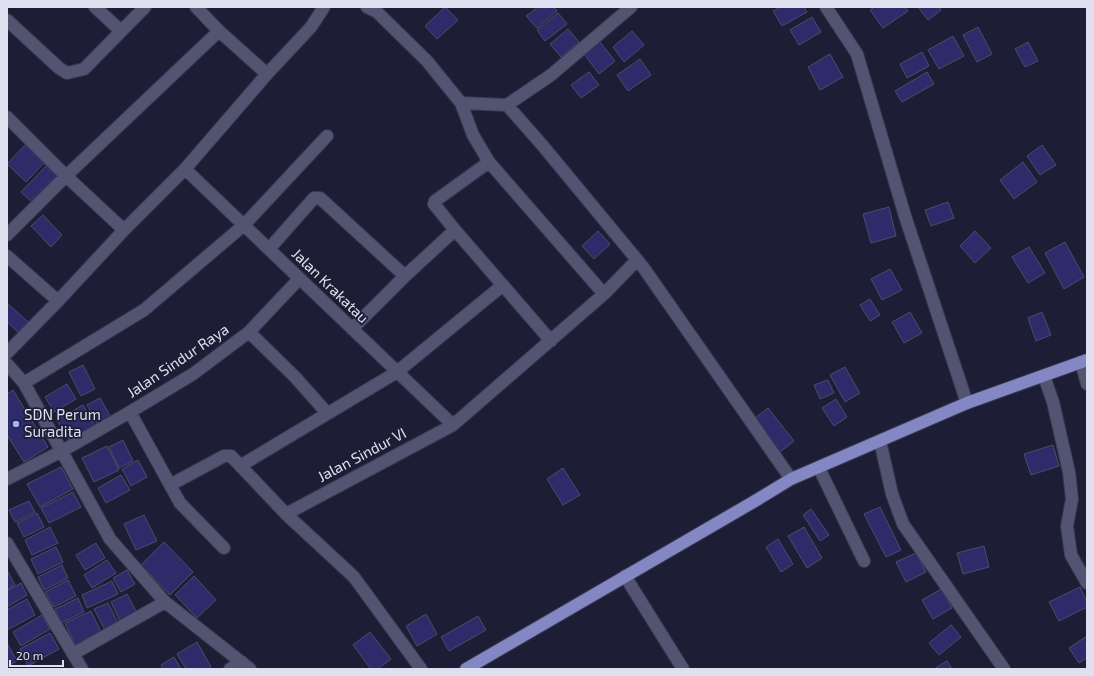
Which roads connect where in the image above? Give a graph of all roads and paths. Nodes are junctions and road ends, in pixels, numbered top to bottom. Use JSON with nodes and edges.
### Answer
{"nodes":[{"id":1,"x":95,"y":7,"type":"edge"},
{"id":2,"x":145,"y":7,"type":"edge"},
{"id":3,"x":196,"y":7,"type":"edge"},
{"id":4,"x":324,"y":7,"type":"edge"},
{"id":5,"x":367,"y":7,"type":"edge"},
{"id":6,"x":631,"y":7,"type":"edge"},
{"id":7,"x":826,"y":7,"type":"edge"},
{"id":8,"x":7,"y":20,"type":"edge"},
{"id":9,"x":121,"y":31,"type":"junction"},
{"id":10,"x":219,"y":32,"type":"junction"},
{"id":11,"x":267,"y":74,"type":"junction"},
{"id":12,"x":461,"y":103,"type":"junction"},
{"id":13,"x":507,"y":105,"type":"junction"},
{"id":14,"x":7,"y":117,"type":"edge"},
{"id":15,"x":327,"y":136,"type":"dead end"},
{"id":16,"x":489,"y":162,"type":"junction"},
{"id":17,"x":185,"y":169,"type":"junction"},
{"id":18,"x":66,"y":176,"type":"junction"},
{"id":19,"x":244,"y":225,"type":"junction"},
{"id":20,"x":124,"y":230,"type":"junction"},
{"id":21,"x":455,"y":230,"type":"junction"},
{"id":22,"x":7,"y":236,"type":"edge"},
{"id":23,"x":269,"y":249,"type":"junction"},
{"id":24,"x":7,"y":256,"type":"edge"},
{"id":25,"x":637,"y":260,"type":"junction"},
{"id":26,"x":405,"y":276,"type":"junction"},
{"id":27,"x":298,"y":278,"type":"junction"},
{"id":28,"x":503,"y":285,"type":"junction"},
{"id":29,"x":604,"y":294,"type":"junction"},
{"id":30,"x":58,"y":301,"type":"junction"},
{"id":31,"x":352,"y":329,"type":"junction"},
{"id":32,"x":249,"y":332,"type":"junction"},
{"id":33,"x":551,"y":341,"type":"junction"},
{"id":34,"x":7,"y":353,"type":"edge"},
{"id":35,"x":1084,"y":361,"type":"edge"},
{"id":36,"x":7,"y":364,"type":"edge"},
{"id":37,"x":397,"y":372,"type":"junction"},
{"id":38,"x":1044,"y":376,"type":"junction"},
{"id":39,"x":24,"y":383,"type":"junction"},
{"id":40,"x":1087,"y":384,"type":"edge"},
{"id":41,"x":967,"y":403,"type":"junction"},
{"id":42,"x":130,"y":412,"type":"junction"},
{"id":43,"x":327,"y":413,"type":"junction"},
{"id":44,"x":453,"y":425,"type":"junction"},
{"id":45,"x":880,"y":441,"type":"junction"},
{"id":46,"x":62,"y":451,"type":"junction"},
{"id":47,"x":240,"y":466,"type":"junction"},
{"id":48,"x":819,"y":468,"type":"junction"},
{"id":49,"x":7,"y":479,"type":"edge"},
{"id":50,"x":791,"y":479,"type":"junction"},
{"id":51,"x":170,"y":485,"type":"junction"},
{"id":52,"x":286,"y":514,"type":"junction"},
{"id":53,"x":7,"y":543,"type":"edge"},
{"id":54,"x":224,"y":548,"type":"dead end"},
{"id":55,"x":864,"y":561,"type":"dead end"},
{"id":56,"x":626,"y":576,"type":"junction"},
{"id":57,"x":1087,"y":583,"type":"edge"},
{"id":58,"x":165,"y":602,"type":"junction"},
{"id":59,"x":73,"y":654,"type":"junction"},
{"id":60,"x":246,"y":666,"type":"edge"},
{"id":61,"x":82,"y":669,"type":"edge"},
{"id":62,"x":230,"y":669,"type":"edge"},
{"id":63,"x":421,"y":669,"type":"edge"},
{"id":64,"x":466,"y":669,"type":"edge"},
{"id":65,"x":683,"y":669,"type":"edge"},
{"id":66,"x":1004,"y":669,"type":"edge"}],
"edges":[{"from":1,"to":9,"type":"street"},
{"from":2,"to":9,"type":"street"},
{"from":3,"to":10,"type":"street"},
{"from":4,"to":11,"type":"street"},
{"from":5,"to":12,"type":"street"},
{"from":6,"to":13,"type":"street"},
{"from":7,"to":41,"type":"street"},
{"from":8,"to":9,"type":"street"},
{"from":10,"to":11,"type":"street"},
{"from":10,"to":18,"type":"street"},
{"from":11,"to":17,"type":"street"},
{"from":12,"to":13,"type":"street"},
{"from":12,"to":16,"type":"street"},
{"from":13,"to":25,"type":"street"},
{"from":14,"to":18,"type":"street"},
{"from":15,"to":19,"type":"street"},
{"from":16,"to":21,"type":"street"},
{"from":16,"to":29,"type":"street"},
{"from":17,"to":19,"type":"street","name":"Jalan Krakatau"},
{"from":17,"to":20,"type":"street"},
{"from":18,"to":20,"type":"street"},
{"from":18,"to":22,"type":"street"},
{"from":19,"to":23,"type":"street","name":"Jalan Krakatau"},
{"from":19,"to":39,"type":"street"},
{"from":20,"to":30,"type":"street"},
{"from":21,"to":26,"type":"street"},
{"from":21,"to":28,"type":"street"},
{"from":23,"to":26,"type":"street"},
{"from":23,"to":27,"type":"street","name":"Jalan Krakatau"},
{"from":24,"to":30,"type":"street"},
{"from":25,"to":29,"type":"street","name":"Jalan Sindur VI"},
{"from":25,"to":50,"type":"street"},
{"from":26,"to":31,"type":"street"},
{"from":27,"to":31,"type":"street","name":"Jalan Krakatau"},
{"from":27,"to":32,"type":"street","name":"Jalan Sindur Raya"},
{"from":28,"to":33,"type":"street"},
{"from":28,"to":37,"type":"street"},
{"from":29,"to":33,"type":"street","name":"Jalan Sindur VI"},
{"from":30,"to":34,"type":"street"},
{"from":31,"to":37,"type":"street","name":"Jalan Krakatau"},
{"from":32,"to":42,"type":"street","name":"Jalan Sindur Raya"},
{"from":32,"to":43,"type":"street"},
{"from":33,"to":44,"type":"street","name":"Jalan Sindur VI"},
{"from":35,"to":38,"type":"main road"},
{"from":35,"to":40,"type":"street"},
{"from":36,"to":39,"type":"street"},
{"from":37,"to":43,"type":"street"},
{"from":37,"to":44,"type":"street","name":"Jalan Krakatau"},
{"from":38,"to":41,"type":"main road"},
{"from":38,"to":57,"type":"street"},
{"from":39,"to":46,"type":"street"},
{"from":41,"to":45,"type":"main road"},
{"from":42,"to":46,"type":"street","name":"Jalan Sindur Raya"},
{"from":42,"to":51,"type":"street"},
{"from":43,"to":47,"type":"street"},
{"from":44,"to":52,"type":"street","name":"Jalan Sindur VI"},
{"from":45,"to":48,"type":"main road"},
{"from":45,"to":66,"type":"street"},
{"from":46,"to":49,"type":"street","name":"Jalan Sindur Raya"},
{"from":46,"to":58,"type":"street"},
{"from":47,"to":51,"type":"street"},
{"from":47,"to":52,"type":"street"},
{"from":48,"to":50,"type":"main road"},
{"from":48,"to":55,"type":"street"},
{"from":50,"to":56,"type":"main road"},
{"from":51,"to":54,"type":"street"},
{"from":52,"to":63,"type":"street"},
{"from":53,"to":59,"type":"street"},
{"from":56,"to":64,"type":"main road"},
{"from":56,"to":65,"type":"street"},
{"from":58,"to":59,"type":"street"},
{"from":58,"to":60,"type":"street"},
{"from":59,"to":61,"type":"street"},
{"from":60,"to":62,"type":"street"}]}
